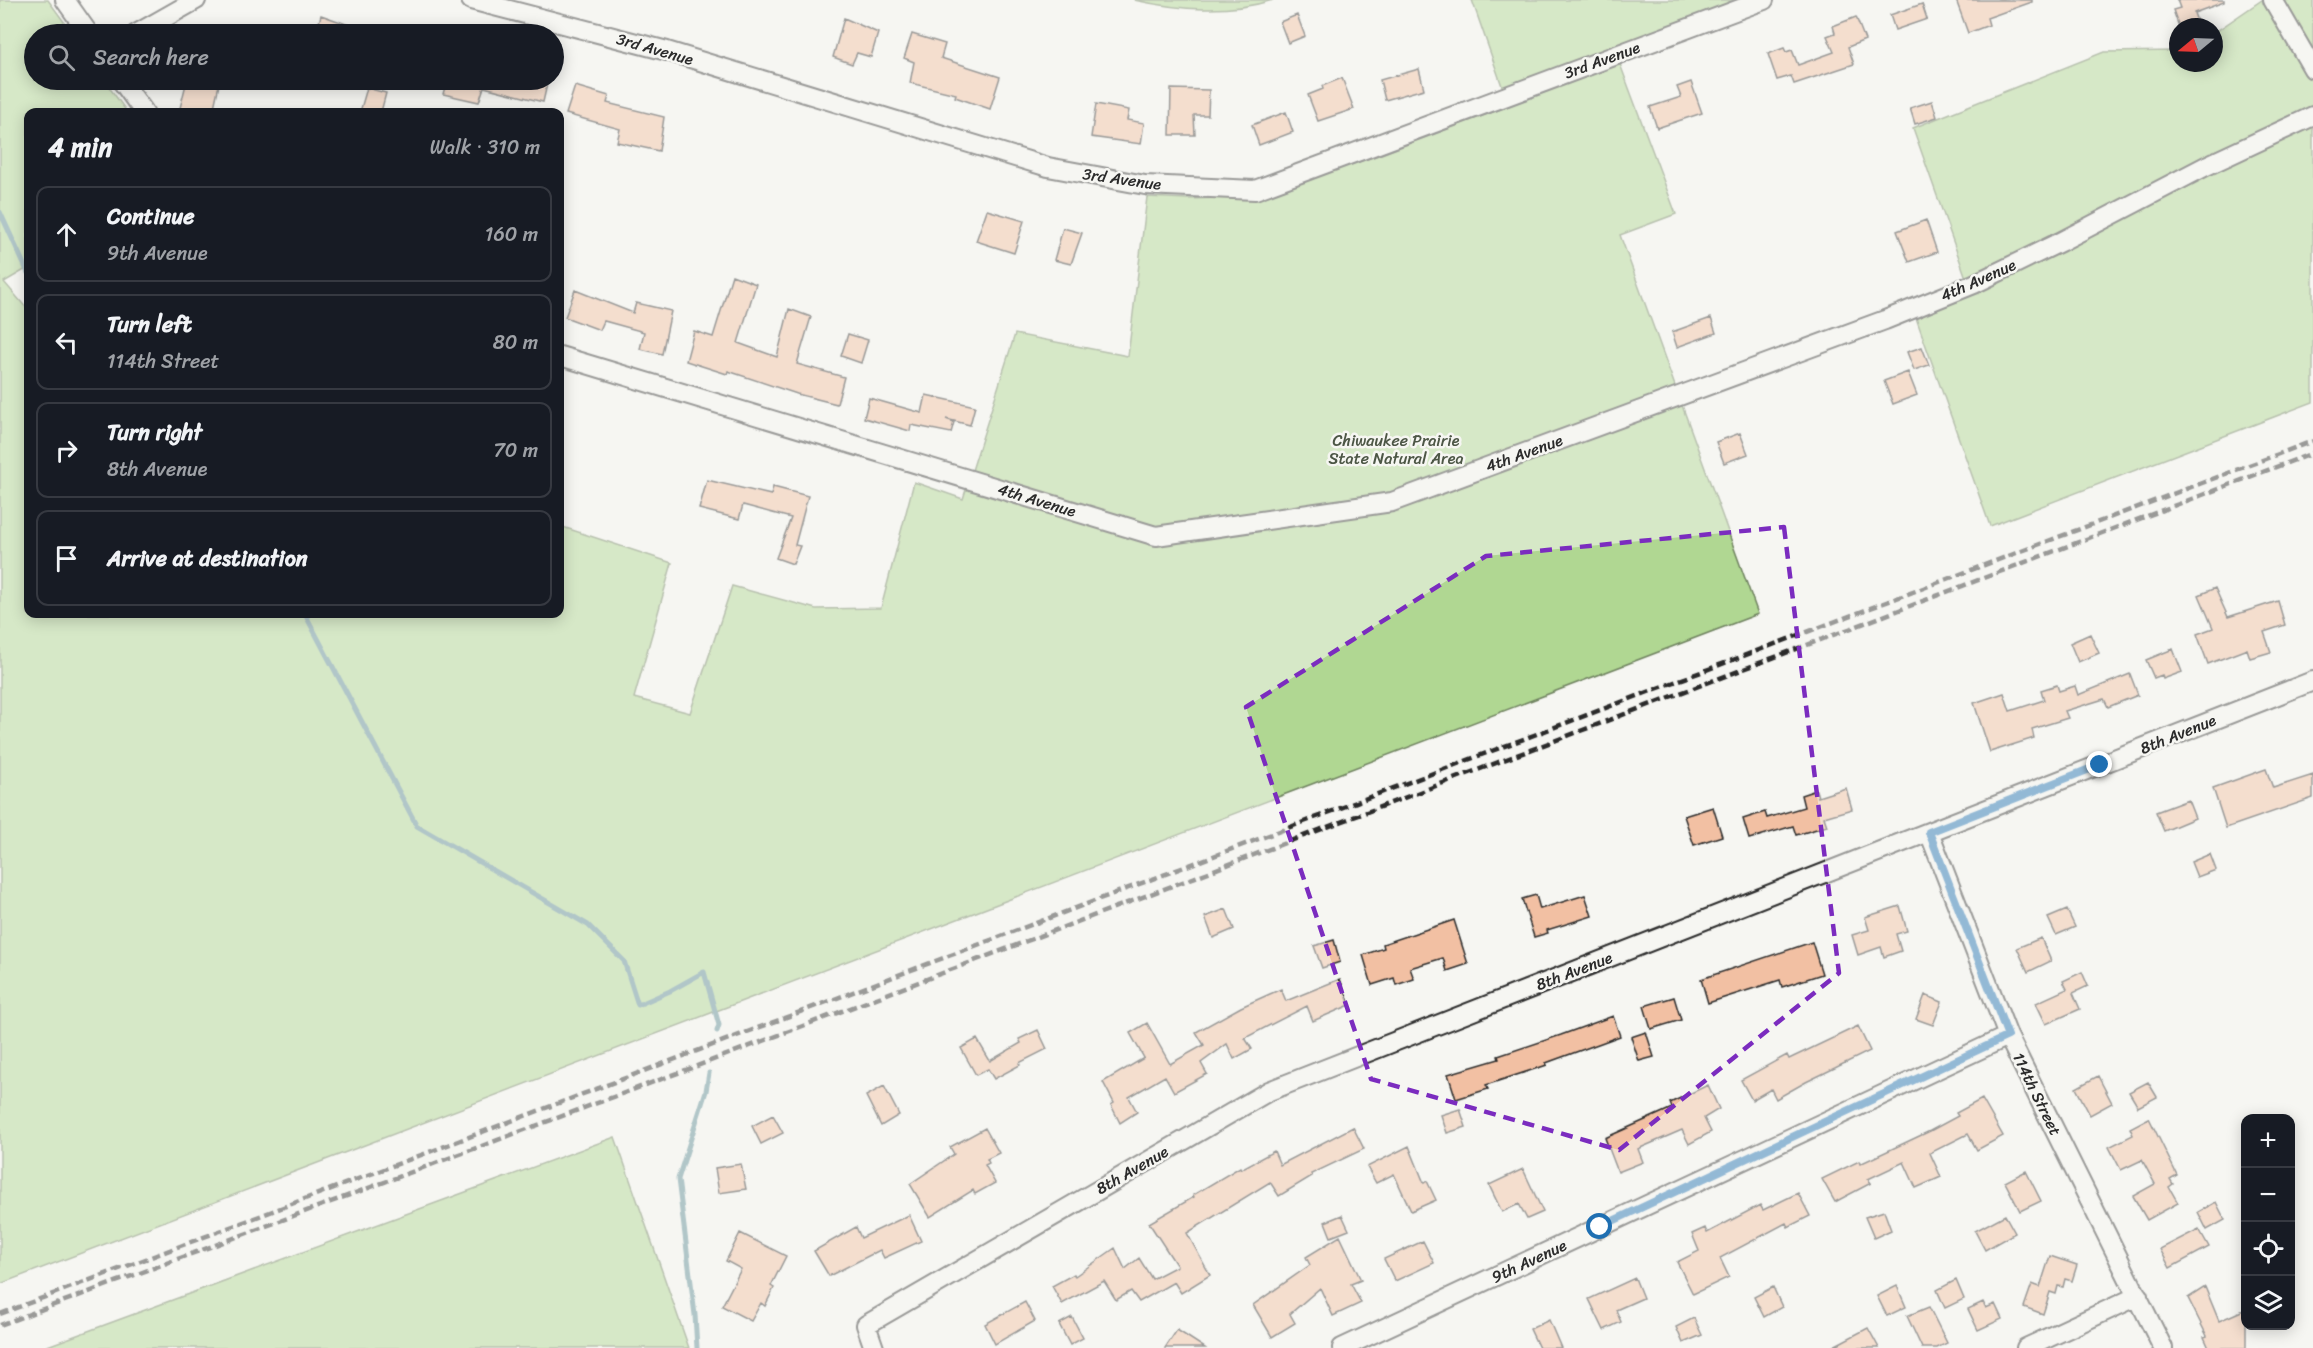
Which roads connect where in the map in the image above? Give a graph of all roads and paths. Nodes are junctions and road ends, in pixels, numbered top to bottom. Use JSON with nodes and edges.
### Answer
{"nodes":[{"id":1,"x":65,"y":0,"type":"edge"},
{"id":2,"x":196,"y":0,"type":"edge"},
{"id":3,"x":471,"y":0,"type":"edge"},
{"id":4,"x":1764,"y":0,"type":"edge"},
{"id":5,"x":2273,"y":0,"type":"edge"},
{"id":6,"x":82,"y":24,"type":"edge"},
{"id":7,"x":154,"y":24,"type":"edge"},
{"id":8,"x":563,"y":24,"type":"edge"},
{"id":9,"x":564,"y":24,"type":"edge"},
{"id":10,"x":2313,"y":69,"type":"edge"},
{"id":11,"x":128,"y":90,"type":"edge"},
{"id":12,"x":141,"y":108,"type":"edge"},
{"id":13,"x":2313,"y":116,"type":"edge"},
{"id":14,"x":564,"y":357,"type":"edge"},
{"id":15,"x":2313,"y":681,"type":"edge"},
{"id":16,"x":1929,"y":832,"type":"junction"},
{"id":17,"x":2008,"y":1036,"type":"junction"},
{"id":18,"x":2138,"y":1296,"type":"junction"},
{"id":19,"x":874,"y":1348,"type":"edge"},
{"id":20,"x":1342,"y":1348,"type":"edge"},
{"id":21,"x":2026,"y":1348,"type":"edge"},
{"id":22,"x":2163,"y":1348,"type":"edge"}],
"edges":[{"from":1,"to":6,"type":"street"},
{"from":2,"to":7,"type":"street"},
{"from":3,"to":8,"type":"street","name":"3rd Avenue"},
{"from":4,"to":9,"type":"street","name":"3rd Avenue"},
{"from":5,"to":10,"type":"street"},
{"from":11,"to":12,"type":"street"},
{"from":13,"to":14,"type":"street","name":"4th Avenue"},
{"from":15,"to":16,"type":"street","name":"8th Avenue"},
{"from":16,"to":17,"type":"street","name":"114th Street"},
{"from":16,"to":19,"type":"street","name":"8th Avenue"},
{"from":17,"to":18,"type":"street","name":"114th Street"},
{"from":17,"to":20,"type":"street","name":"9th Avenue"},
{"from":18,"to":21,"type":"street"},
{"from":18,"to":22,"type":"street","name":"114th Street"}]}
